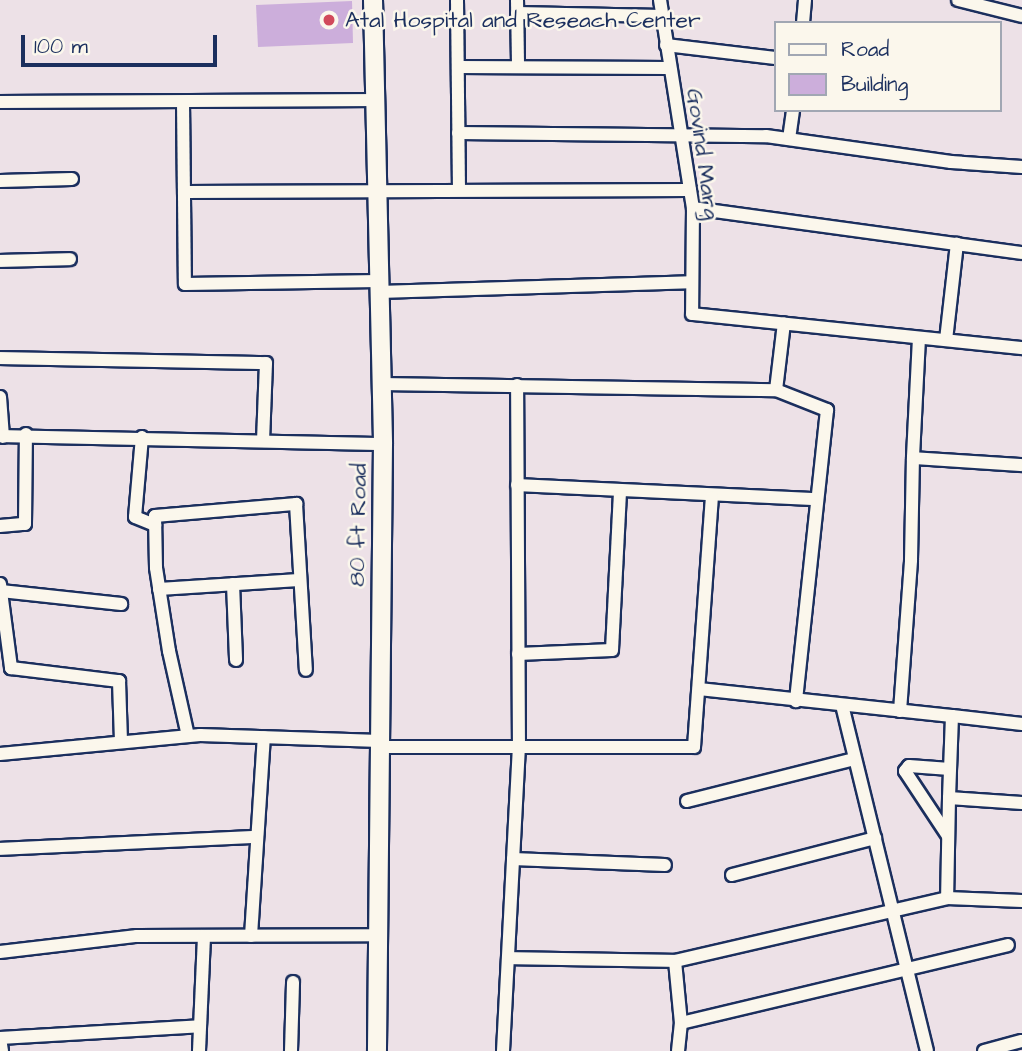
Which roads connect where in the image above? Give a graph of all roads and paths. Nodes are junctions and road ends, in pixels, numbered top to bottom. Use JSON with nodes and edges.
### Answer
{"nodes":[{"id":1,"x":373,"y":0,"type":"edge"},
{"id":2,"x":457,"y":0,"type":"edge"},
{"id":3,"x":660,"y":0,"type":"edge"},
{"id":4,"x":805,"y":0,"type":"edge"},
{"id":5,"x":958,"y":0,"type":"edge"},
{"id":6,"x":517,"y":7,"type":"edge"},
{"id":7,"x":663,"y":16,"type":"junction"},
{"id":8,"x":1022,"y":16,"type":"edge"},
{"id":9,"x":803,"y":21,"type":"edge"},
{"id":10,"x":666,"y":45,"type":"junction"},
{"id":11,"x":774,"y":58,"type":"edge"},
{"id":12,"x":458,"y":67,"type":"junction"},
{"id":13,"x":518,"y":67,"type":"junction"},
{"id":14,"x":669,"y":68,"type":"junction"},
{"id":15,"x":374,"y":100,"type":"junction"},
{"id":16,"x":0,"y":102,"type":"edge"},
{"id":17,"x":183,"y":102,"type":"junction"},
{"id":18,"x":793,"y":112,"type":"edge"},
{"id":19,"x":680,"y":132,"type":"junction"},
{"id":20,"x":458,"y":134,"type":"junction"},
{"id":21,"x":789,"y":139,"type":"junction"},
{"id":22,"x":1022,"y":167,"type":"edge"},
{"id":23,"x":72,"y":179,"type":"dead end"},
{"id":24,"x":0,"y":181,"type":"edge"},
{"id":25,"x":459,"y":188,"type":"junction"},
{"id":26,"x":377,"y":189,"type":"junction"},
{"id":27,"x":690,"y":190,"type":"junction"},
{"id":28,"x":184,"y":192,"type":"junction"},
{"id":29,"x":693,"y":208,"type":"junction"},
{"id":30,"x":957,"y":244,"type":"junction"},
{"id":31,"x":1022,"y":253,"type":"edge"},
{"id":32,"x":70,"y":259,"type":"dead end"},
{"id":33,"x":0,"y":261,"type":"edge"},
{"id":34,"x":692,"y":282,"type":"junction"},
{"id":35,"x":379,"y":287,"type":"junction"},
{"id":36,"x":784,"y":323,"type":"junction"},
{"id":37,"x":919,"y":338,"type":"junction"},
{"id":38,"x":946,"y":340,"type":"junction"},
{"id":39,"x":1022,"y":348,"type":"edge"},
{"id":40,"x":0,"y":358,"type":"edge"},
{"id":41,"x":381,"y":384,"type":"junction"},
{"id":42,"x":517,"y":385,"type":"junction"},
{"id":43,"x":776,"y":390,"type":"junction"},
{"id":44,"x":0,"y":397,"type":"edge"},
{"id":45,"x":26,"y":434,"type":"junction"},
{"id":46,"x":2,"y":437,"type":"edge"},
{"id":47,"x":142,"y":437,"type":"junction"},
{"id":48,"x":263,"y":441,"type":"junction"},
{"id":49,"x":383,"y":444,"type":"junction"},
{"id":50,"x":913,"y":458,"type":"junction"},
{"id":51,"x":1022,"y":466,"type":"edge"},
{"id":52,"x":517,"y":485,"type":"junction"},
{"id":53,"x":620,"y":492,"type":"junction"},
{"id":54,"x":712,"y":498,"type":"junction"},
{"id":55,"x":817,"y":499,"type":"junction"},
{"id":56,"x":155,"y":525,"type":"junction"},
{"id":57,"x":0,"y":526,"type":"edge"},
{"id":58,"x":299,"y":580,"type":"junction"},
{"id":59,"x":0,"y":583,"type":"edge"},
{"id":60,"x":233,"y":584,"type":"junction"},
{"id":61,"x":159,"y":589,"type":"junction"},
{"id":62,"x":1,"y":591,"type":"edge"},
{"id":63,"x":121,"y":604,"type":"dead end"},
{"id":64,"x":518,"y":654,"type":"junction"},
{"id":65,"x":236,"y":660,"type":"dead end"},
{"id":66,"x":306,"y":670,"type":"dead end"},
{"id":67,"x":699,"y":689,"type":"junction"},
{"id":68,"x":796,"y":701,"type":"junction"},
{"id":69,"x":842,"y":705,"type":"junction"},
{"id":70,"x":900,"y":711,"type":"junction"},
{"id":71,"x":952,"y":716,"type":"junction"},
{"id":72,"x":1022,"y":724,"type":"edge"},
{"id":73,"x":188,"y":736,"type":"junction"},
{"id":74,"x":264,"y":737,"type":"junction"},
{"id":75,"x":121,"y":740,"type":"junction"},
{"id":76,"x":380,"y":744,"type":"junction"},
{"id":77,"x":519,"y":750,"type":"junction"},
{"id":78,"x":0,"y":754,"type":"edge"},
{"id":79,"x":854,"y":759,"type":"junction"},
{"id":80,"x":950,"y":769,"type":"junction"},
{"id":81,"x":949,"y":798,"type":"junction"},
{"id":82,"x":687,"y":801,"type":"dead end"},
{"id":83,"x":1022,"y":803,"type":"edge"},
{"id":84,"x":257,"y":837,"type":"junction"},
{"id":85,"x":948,"y":837,"type":"junction"},
{"id":86,"x":875,"y":838,"type":"junction"},
{"id":87,"x":0,"y":849,"type":"edge"},
{"id":88,"x":513,"y":859,"type":"junction"},
{"id":89,"x":665,"y":865,"type":"dead end"},
{"id":90,"x":732,"y":875,"type":"dead end"},
{"id":91,"x":947,"y":898,"type":"junction"},
{"id":92,"x":1022,"y":901,"type":"edge"},
{"id":93,"x":892,"y":910,"type":"junction"},
{"id":94,"x":378,"y":935,"type":"junction"},
{"id":95,"x":204,"y":936,"type":"junction"},
{"id":96,"x":251,"y":936,"type":"junction"},
{"id":97,"x":1008,"y":945,"type":"dead end"},
{"id":98,"x":0,"y":952,"type":"edge"},
{"id":99,"x":508,"y":958,"type":"junction"},
{"id":100,"x":675,"y":961,"type":"junction"},
{"id":101,"x":909,"y":971,"type":"junction"},
{"id":102,"x":293,"y":982,"type":"dead end"},
{"id":103,"x":681,"y":1023,"type":"junction"},
{"id":104,"x":201,"y":1026,"type":"junction"},
{"id":105,"x":1022,"y":1041,"type":"edge"},
{"id":106,"x":2,"y":1051,"type":"edge"},
{"id":107,"x":200,"y":1051,"type":"edge"},
{"id":108,"x":290,"y":1051,"type":"edge"},
{"id":109,"x":377,"y":1051,"type":"edge"},
{"id":110,"x":388,"y":1051,"type":"edge"},
{"id":111,"x":503,"y":1051,"type":"edge"},
{"id":112,"x":678,"y":1051,"type":"edge"},
{"id":113,"x":927,"y":1051,"type":"edge"},
{"id":114,"x":984,"y":1051,"type":"edge"}],
"edges":[{"from":1,"to":15,"type":"street","name":"80 ft Road"},
{"from":2,"to":12,"type":"street"},
{"from":3,"to":7,"type":"street","name":"Govind Marg"},
{"from":4,"to":9,"type":"street"},
{"from":5,"to":8,"type":"street"},
{"from":6,"to":7,"type":"street"},
{"from":6,"to":13,"type":"street"},
{"from":7,"to":10,"type":"street","name":"Govind Marg"},
{"from":10,"to":11,"type":"street"},
{"from":10,"to":14,"type":"street","name":"Govind Marg"},
{"from":12,"to":13,"type":"street"},
{"from":12,"to":20,"type":"street"},
{"from":13,"to":14,"type":"street"},
{"from":14,"to":19,"type":"street","name":"Govind Marg"},
{"from":15,"to":17,"type":"street"},
{"from":15,"to":26,"type":"street","name":"80 ft Road"},
{"from":16,"to":17,"type":"street"},
{"from":17,"to":28,"type":"street"},
{"from":18,"to":21,"type":"street"},
{"from":19,"to":20,"type":"street"},
{"from":19,"to":21,"type":"street"},
{"from":19,"to":27,"type":"street","name":"Govind Marg"},
{"from":20,"to":25,"type":"street"},
{"from":21,"to":22,"type":"street"},
{"from":23,"to":24,"type":"street"},
{"from":25,"to":26,"type":"street"},
{"from":25,"to":27,"type":"street"},
{"from":26,"to":28,"type":"street"},
{"from":26,"to":35,"type":"street","name":"80 ft Road"},
{"from":27,"to":29,"type":"street","name":"Govind Marg"},
{"from":28,"to":35,"type":"street"},
{"from":29,"to":30,"type":"street"},
{"from":29,"to":34,"type":"street","name":"Govind Marg"},
{"from":30,"to":31,"type":"street"},
{"from":30,"to":38,"type":"street"},
{"from":32,"to":33,"type":"street"},
{"from":34,"to":35,"type":"street"},
{"from":34,"to":36,"type":"street","name":"Govind Marg"},
{"from":35,"to":41,"type":"street","name":"80 ft Road"},
{"from":36,"to":37,"type":"street"},
{"from":36,"to":43,"type":"street"},
{"from":37,"to":38,"type":"street"},
{"from":37,"to":50,"type":"street"},
{"from":38,"to":39,"type":"street"},
{"from":40,"to":48,"type":"street"},
{"from":41,"to":42,"type":"street"},
{"from":41,"to":49,"type":"street","name":"80 ft Road"},
{"from":42,"to":43,"type":"street"},
{"from":42,"to":52,"type":"street"},
{"from":43,"to":55,"type":"street"},
{"from":44,"to":46,"type":"street"},
{"from":45,"to":46,"type":"street"},
{"from":45,"to":47,"type":"street"},
{"from":45,"to":57,"type":"street"},
{"from":47,"to":48,"type":"street"},
{"from":47,"to":56,"type":"street"},
{"from":48,"to":49,"type":"street"},
{"from":49,"to":76,"type":"street","name":"80 ft Road"},
{"from":50,"to":51,"type":"street"},
{"from":50,"to":70,"type":"street"},
{"from":52,"to":53,"type":"street"},
{"from":52,"to":64,"type":"street"},
{"from":53,"to":54,"type":"street"},
{"from":53,"to":64,"type":"street"},
{"from":54,"to":55,"type":"street"},
{"from":54,"to":67,"type":"street"},
{"from":55,"to":68,"type":"street"},
{"from":56,"to":58,"type":"street"},
{"from":56,"to":61,"type":"street"},
{"from":58,"to":60,"type":"street"},
{"from":58,"to":66,"type":"street"},
{"from":59,"to":62,"type":"street"},
{"from":60,"to":61,"type":"street"},
{"from":60,"to":65,"type":"street"},
{"from":61,"to":73,"type":"street"},
{"from":62,"to":63,"type":"street"},
{"from":62,"to":75,"type":"street"},
{"from":64,"to":77,"type":"street"},
{"from":67,"to":68,"type":"street"},
{"from":67,"to":77,"type":"street"},
{"from":68,"to":69,"type":"street"},
{"from":69,"to":70,"type":"street"},
{"from":69,"to":79,"type":"street"},
{"from":70,"to":71,"type":"street"},
{"from":71,"to":72,"type":"street"},
{"from":71,"to":80,"type":"street"},
{"from":73,"to":74,"type":"street"},
{"from":73,"to":75,"type":"street"},
{"from":74,"to":76,"type":"street"},
{"from":74,"to":84,"type":"street"},
{"from":75,"to":78,"type":"street"},
{"from":76,"to":77,"type":"street"},
{"from":76,"to":94,"type":"street","name":"80 ft Road"},
{"from":77,"to":88,"type":"street"},
{"from":79,"to":82,"type":"street"},
{"from":79,"to":86,"type":"street"},
{"from":80,"to":81,"type":"street"},
{"from":80,"to":85,"type":"street"},
{"from":81,"to":83,"type":"street"},
{"from":81,"to":85,"type":"street"},
{"from":84,"to":87,"type":"street"},
{"from":84,"to":96,"type":"street"},
{"from":85,"to":91,"type":"street"},
{"from":86,"to":90,"type":"street"},
{"from":86,"to":93,"type":"street"},
{"from":88,"to":89,"type":"street"},
{"from":88,"to":99,"type":"street"},
{"from":91,"to":92,"type":"street"},
{"from":91,"to":93,"type":"street"},
{"from":93,"to":100,"type":"street"},
{"from":93,"to":101,"type":"street"},
{"from":94,"to":96,"type":"street"},
{"from":94,"to":109,"type":"street","name":"80 ft Road"},
{"from":95,"to":96,"type":"street"},
{"from":95,"to":98,"type":"street"},
{"from":95,"to":104,"type":"street"},
{"from":97,"to":101,"type":"street"},
{"from":99,"to":100,"type":"street"},
{"from":99,"to":111,"type":"street"},
{"from":100,"to":103,"type":"street"},
{"from":101,"to":103,"type":"street"},
{"from":101,"to":113,"type":"street"},
{"from":102,"to":108,"type":"street"},
{"from":103,"to":112,"type":"street"},
{"from":104,"to":106,"type":"street"},
{"from":104,"to":107,"type":"street"},
{"from":105,"to":114,"type":"street"},
{"from":109,"to":110,"type":"street"}]}
